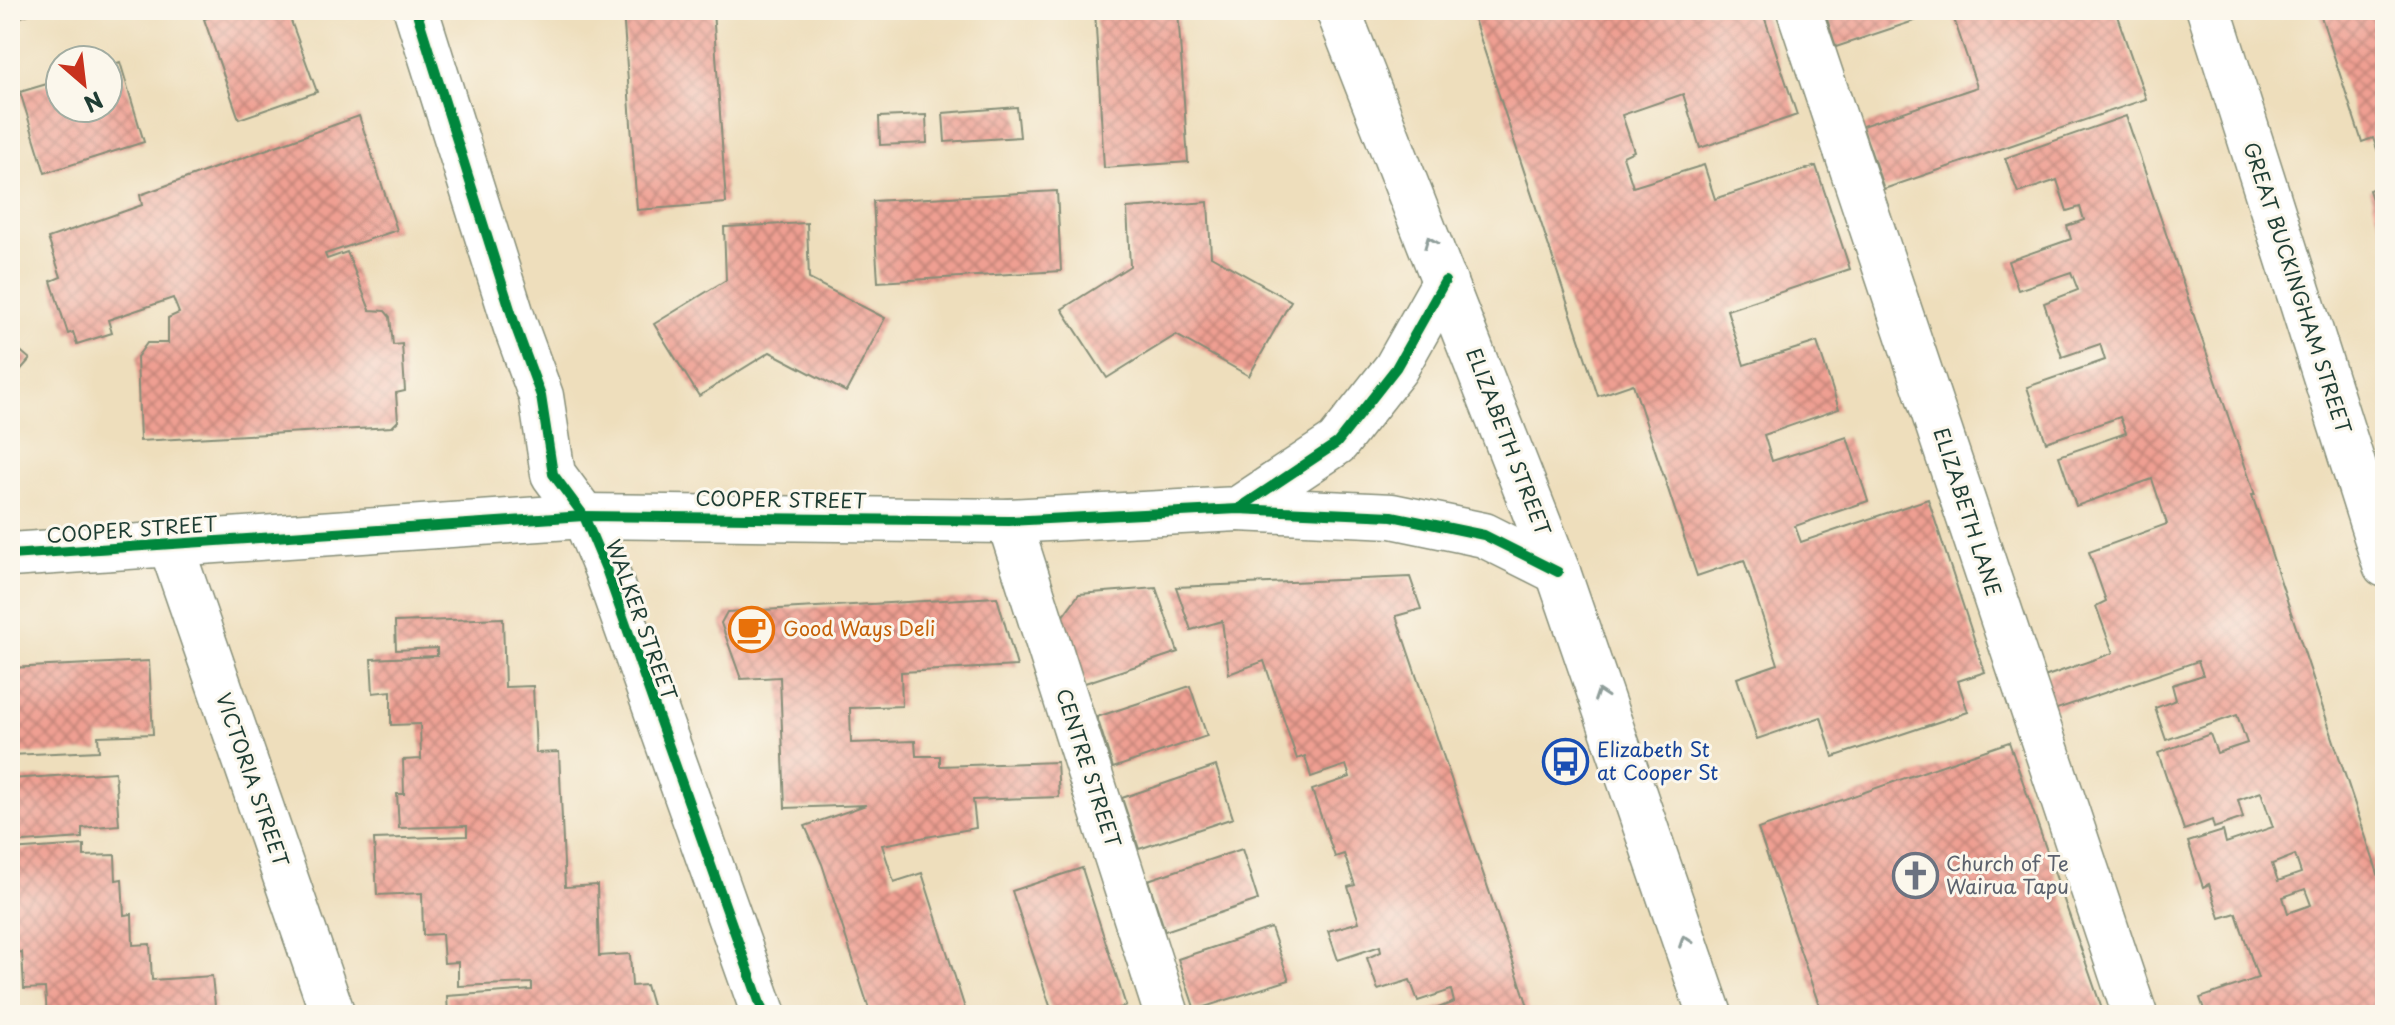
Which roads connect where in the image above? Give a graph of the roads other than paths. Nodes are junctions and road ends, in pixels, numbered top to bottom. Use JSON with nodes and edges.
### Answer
{"nodes":[{"id":1,"x":416,"y":10,"type":"edge"},
{"id":2,"x":1338,"y":10,"type":"edge"},
{"id":3,"x":1799,"y":10,"type":"edge"},
{"id":4,"x":2209,"y":10,"type":"edge"},
{"id":5,"x":1445,"y":281,"type":"junction"},
{"id":6,"x":1238,"y":509,"type":"junction"},
{"id":7,"x":584,"y":516,"type":"junction"},
{"id":8,"x":1009,"y":521,"type":"junction"},
{"id":9,"x":171,"y":546,"type":"junction"},
{"id":10,"x":10,"y":555,"type":"edge"},
{"id":11,"x":2385,"y":565,"type":"edge"},
{"id":12,"x":1558,"y":572,"type":"junction"},
{"id":13,"x":333,"y":1015,"type":"edge"},
{"id":14,"x":764,"y":1015,"type":"edge"},
{"id":15,"x":1167,"y":1015,"type":"edge"},
{"id":16,"x":1710,"y":1015,"type":"edge"},
{"id":17,"x":2135,"y":1015,"type":"edge"}],
"edges":[{"from":1,"to":7,"type":"street","name":"WALKER STREET"},
{"from":5,"to":2,"type":"street","name":"ELIZABETH STREET","one_way":true},
{"from":3,"to":17,"type":"street","name":"ELIZABETH LANE"},
{"from":4,"to":11,"type":"street","name":"GREAT BUCKINGHAM STREET"},
{"from":5,"to":6,"type":"street"},
{"from":5,"to":12,"type":"street","name":"ELIZABETH STREET"},
{"from":6,"to":8,"type":"street","name":"COOPER STREET"},
{"from":6,"to":12,"type":"street","name":"COOPER STREET"},
{"from":7,"to":8,"type":"street","name":"COOPER STREET"},
{"from":7,"to":9,"type":"street","name":"COOPER STREET"},
{"from":7,"to":14,"type":"street","name":"WALKER STREET"},
{"from":8,"to":15,"type":"street","name":"CENTRE STREET"},
{"from":9,"to":10,"type":"street","name":"COOPER STREET"},
{"from":9,"to":13,"type":"street","name":"VICTORIA STREET"},
{"from":16,"to":12,"type":"street","name":"ELIZABETH STREET","one_way":true}]}
